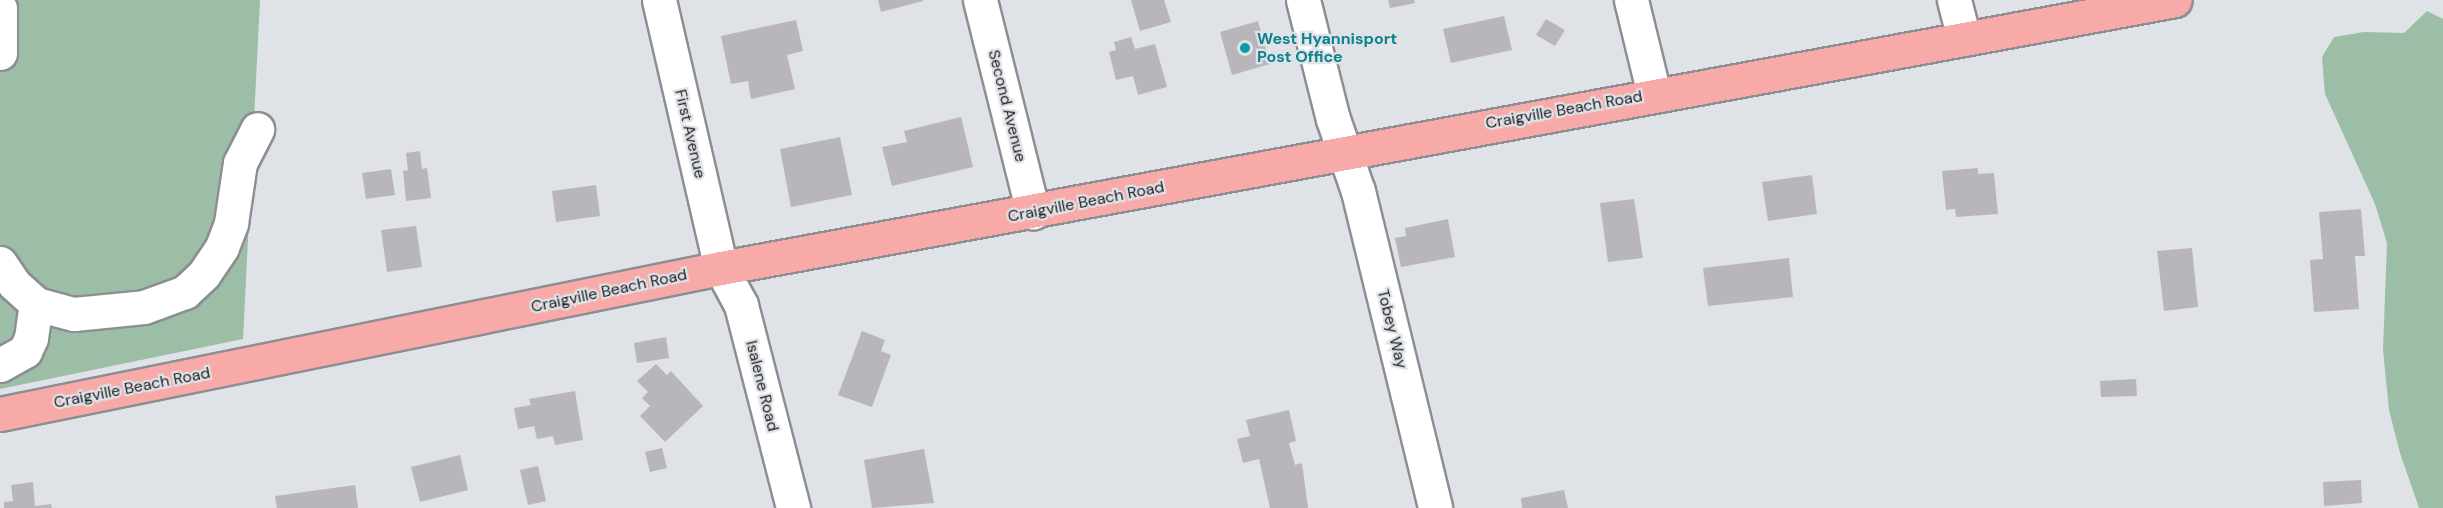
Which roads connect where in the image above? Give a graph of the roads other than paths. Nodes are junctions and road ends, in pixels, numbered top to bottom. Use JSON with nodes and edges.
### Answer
{"nodes":[{"id":1,"x":659,"y":0,"type":"edge"},
{"id":2,"x":980,"y":0,"type":"edge"},
{"id":3,"x":1303,"y":0,"type":"edge"},
{"id":4,"x":1632,"y":0,"type":"edge"},
{"id":5,"x":1954,"y":0,"type":"edge"},
{"id":6,"x":2175,"y":0,"type":"edge"},
{"id":7,"x":0,"y":8,"type":"edge"},
{"id":8,"x":1964,"y":39,"type":"junction"},
{"id":9,"x":0,"y":53,"type":"edge"},
{"id":10,"x":1654,"y":94,"type":"junction"},
{"id":11,"x":257,"y":129,"type":"dead end"},
{"id":12,"x":1343,"y":152,"type":"junction"},
{"id":13,"x":1033,"y":212,"type":"junction"},
{"id":14,"x":0,"y":263,"type":"edge"},
{"id":15,"x":721,"y":268,"type":"junction"},
{"id":16,"x":36,"y":304,"type":"junction"},
{"id":17,"x":0,"y":365,"type":"edge"},
{"id":18,"x":0,"y":414,"type":"edge"},
{"id":19,"x":793,"y":508,"type":"edge"},
{"id":20,"x":1435,"y":508,"type":"edge"}],
"edges":[{"from":1,"to":15,"type":"street","name":"First Avenue"},
{"from":2,"to":13,"type":"street","name":"Second Avenue"},
{"from":3,"to":12,"type":"street","name":"Tobey Way"},
{"from":4,"to":10,"type":"street"},
{"from":5,"to":8,"type":"street"},
{"from":6,"to":8,"type":"main road","name":"Craigville Beach Road"},
{"from":7,"to":9,"type":"street"},
{"from":8,"to":10,"type":"main road","name":"Craigville Beach Road"},
{"from":10,"to":12,"type":"main road","name":"Craigville Beach Road"},
{"from":11,"to":16,"type":"street"},
{"from":12,"to":13,"type":"main road","name":"Craigville Beach Road"},
{"from":12,"to":20,"type":"street","name":"Tobey Way"},
{"from":13,"to":15,"type":"main road","name":"Craigville Beach Road"},
{"from":14,"to":16,"type":"street"},
{"from":15,"to":18,"type":"main road","name":"Craigville Beach Road"},
{"from":15,"to":19,"type":"street","name":"Isalene Road"},
{"from":16,"to":17,"type":"street"}]}
